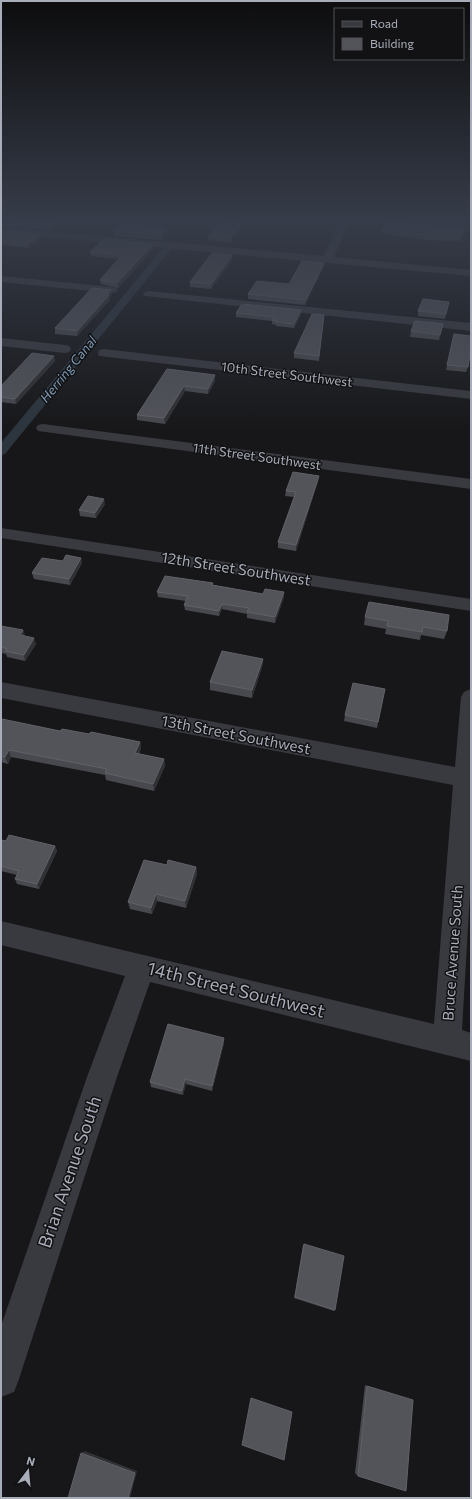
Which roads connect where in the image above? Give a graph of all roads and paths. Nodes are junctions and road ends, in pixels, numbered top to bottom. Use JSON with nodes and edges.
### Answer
{"nodes":[{"id":1,"x":149,"y":294,"type":"dead end"},
{"id":2,"x":471,"y":327,"type":"edge"},
{"id":3,"x":1,"y":342,"type":"edge"},
{"id":4,"x":65,"y":349,"type":"dead end"},
{"id":5,"x":104,"y":353,"type":"dead end"},
{"id":6,"x":471,"y":395,"type":"edge"},
{"id":7,"x":43,"y":428,"type":"dead end"},
{"id":8,"x":471,"y":484,"type":"edge"},
{"id":9,"x":1,"y":533,"type":"edge"},
{"id":10,"x":471,"y":605,"type":"edge"},
{"id":11,"x":1,"y":690,"type":"edge"},
{"id":12,"x":471,"y":697,"type":"edge"},
{"id":13,"x":468,"y":778,"type":"edge"},
{"id":14,"x":1,"y":933,"type":"edge"},
{"id":15,"x":142,"y":967,"type":"junction"},
{"id":16,"x":459,"y":1044,"type":"edge"},
{"id":17,"x":1,"y":1379,"type":"edge"}],
"edges":[{"from":1,"to":2,"type":"street"},
{"from":3,"to":4,"type":"street"},
{"from":5,"to":6,"type":"street","name":"10th Street Southwest"},
{"from":7,"to":8,"type":"street","name":"11th Street Southwest"},
{"from":9,"to":10,"type":"street","name":"12th Street Southwest"},
{"from":11,"to":13,"type":"street","name":"13th Street Southwest"},
{"from":12,"to":13,"type":"street","name":"Bruce Avenue South"},
{"from":13,"to":16,"type":"street","name":"Bruce Avenue South"},
{"from":14,"to":15,"type":"street","name":"14th Street Southwest"},
{"from":15,"to":16,"type":"street","name":"14th Street Southwest"},
{"from":15,"to":17,"type":"street","name":"Brian Avenue South"}]}
